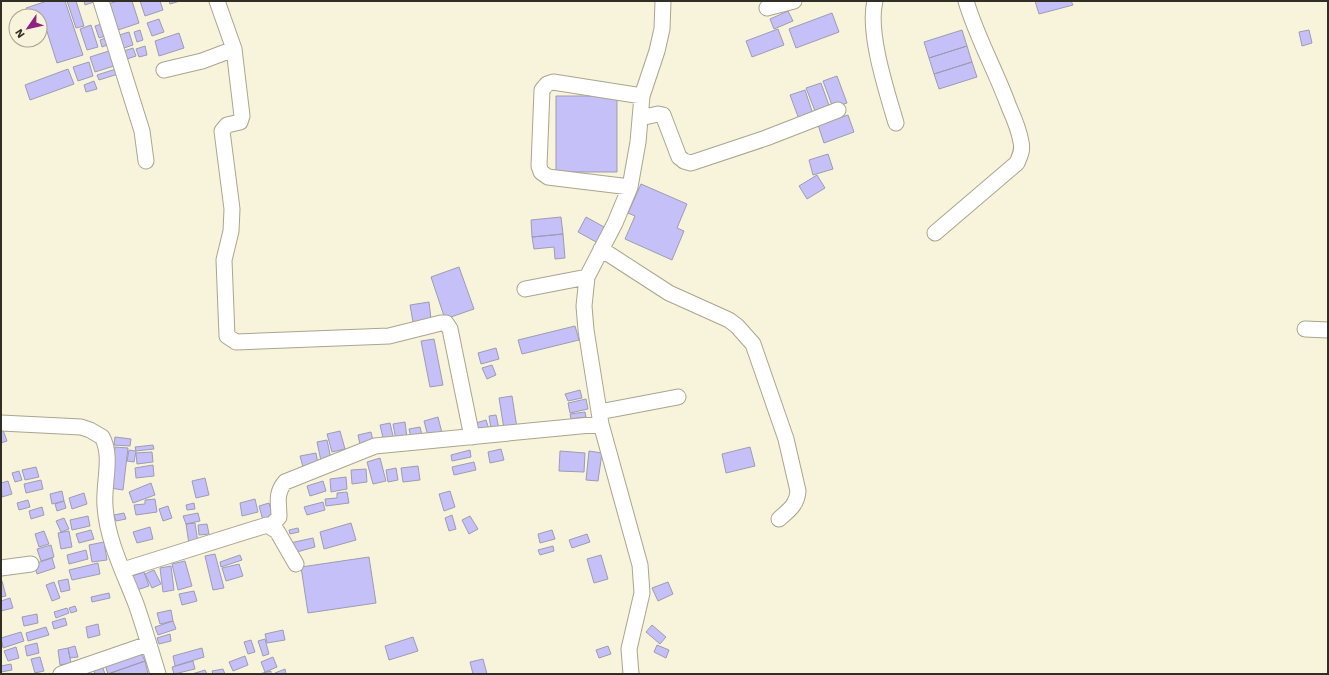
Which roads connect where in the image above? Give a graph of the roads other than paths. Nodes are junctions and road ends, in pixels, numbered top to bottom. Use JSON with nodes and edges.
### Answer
{"nodes":[{"id":1,"x":100,"y":1,"type":"edge"},
{"id":2,"x":217,"y":1,"type":"edge"},
{"id":3,"x":663,"y":1,"type":"edge"},
{"id":4,"x":794,"y":1,"type":"edge"},
{"id":5,"x":874,"y":1,"type":"edge"},
{"id":6,"x":966,"y":1,"type":"edge"},
{"id":7,"x":767,"y":8,"type":"dead end"},
{"id":8,"x":234,"y":49,"type":"junction"},
{"id":9,"x":164,"y":70,"type":"dead end"},
{"id":10,"x":642,"y":96,"type":"junction"},
{"id":11,"x":838,"y":110,"type":"dead end"},
{"id":12,"x":640,"y":118,"type":"junction"},
{"id":13,"x":896,"y":123,"type":"dead end"},
{"id":14,"x":146,"y":161,"type":"dead end"},
{"id":15,"x":630,"y":187,"type":"junction"},
{"id":16,"x":935,"y":233,"type":"dead end"},
{"id":17,"x":601,"y":249,"type":"junction"},
{"id":18,"x":588,"y":277,"type":"junction"},
{"id":19,"x":525,"y":289,"type":"dead end"},
{"id":20,"x":1304,"y":329,"type":"dead end"},
{"id":21,"x":1328,"y":330,"type":"edge"},
{"id":22,"x":678,"y":397,"type":"dead end"},
{"id":23,"x":600,"y":418,"type":"junction"},
{"id":24,"x":1,"y":423,"type":"edge"},
{"id":25,"x":472,"y":437,"type":"junction"},
{"id":26,"x":779,"y":519,"type":"dead end"},
{"id":27,"x":271,"y":526,"type":"junction"},
{"id":28,"x":30,"y":564,"type":"dead end"},
{"id":29,"x":296,"y":564,"type":"dead end"},
{"id":30,"x":1,"y":568,"type":"edge"},
{"id":31,"x":123,"y":570,"type":"junction"},
{"id":32,"x":148,"y":644,"type":"junction"},
{"id":33,"x":61,"y":674,"type":"edge"},
{"id":34,"x":158,"y":674,"type":"edge"},
{"id":35,"x":631,"y":674,"type":"edge"}],
"edges":[{"from":1,"to":14,"type":"street"},
{"from":2,"to":8,"type":"street"},
{"from":3,"to":10,"type":"street"},
{"from":4,"to":7,"type":"street"},
{"from":5,"to":13,"type":"street"},
{"from":6,"to":16,"type":"street"},
{"from":8,"to":9,"type":"street"},
{"from":8,"to":25,"type":"street"},
{"from":10,"to":12,"type":"street"},
{"from":10,"to":15,"type":"street"},
{"from":11,"to":12,"type":"street"},
{"from":12,"to":15,"type":"street"},
{"from":15,"to":17,"type":"street"},
{"from":17,"to":18,"type":"street"},
{"from":17,"to":26,"type":"street"},
{"from":18,"to":19,"type":"street"},
{"from":18,"to":23,"type":"street"},
{"from":20,"to":21,"type":"street"},
{"from":22,"to":23,"type":"street"},
{"from":23,"to":25,"type":"street"},
{"from":23,"to":35,"type":"street"},
{"from":24,"to":31,"type":"street"},
{"from":25,"to":27,"type":"street"},
{"from":27,"to":29,"type":"street"},
{"from":27,"to":31,"type":"street"},
{"from":28,"to":30,"type":"street"},
{"from":31,"to":32,"type":"street"},
{"from":32,"to":33,"type":"street"},
{"from":32,"to":34,"type":"street"}]}
